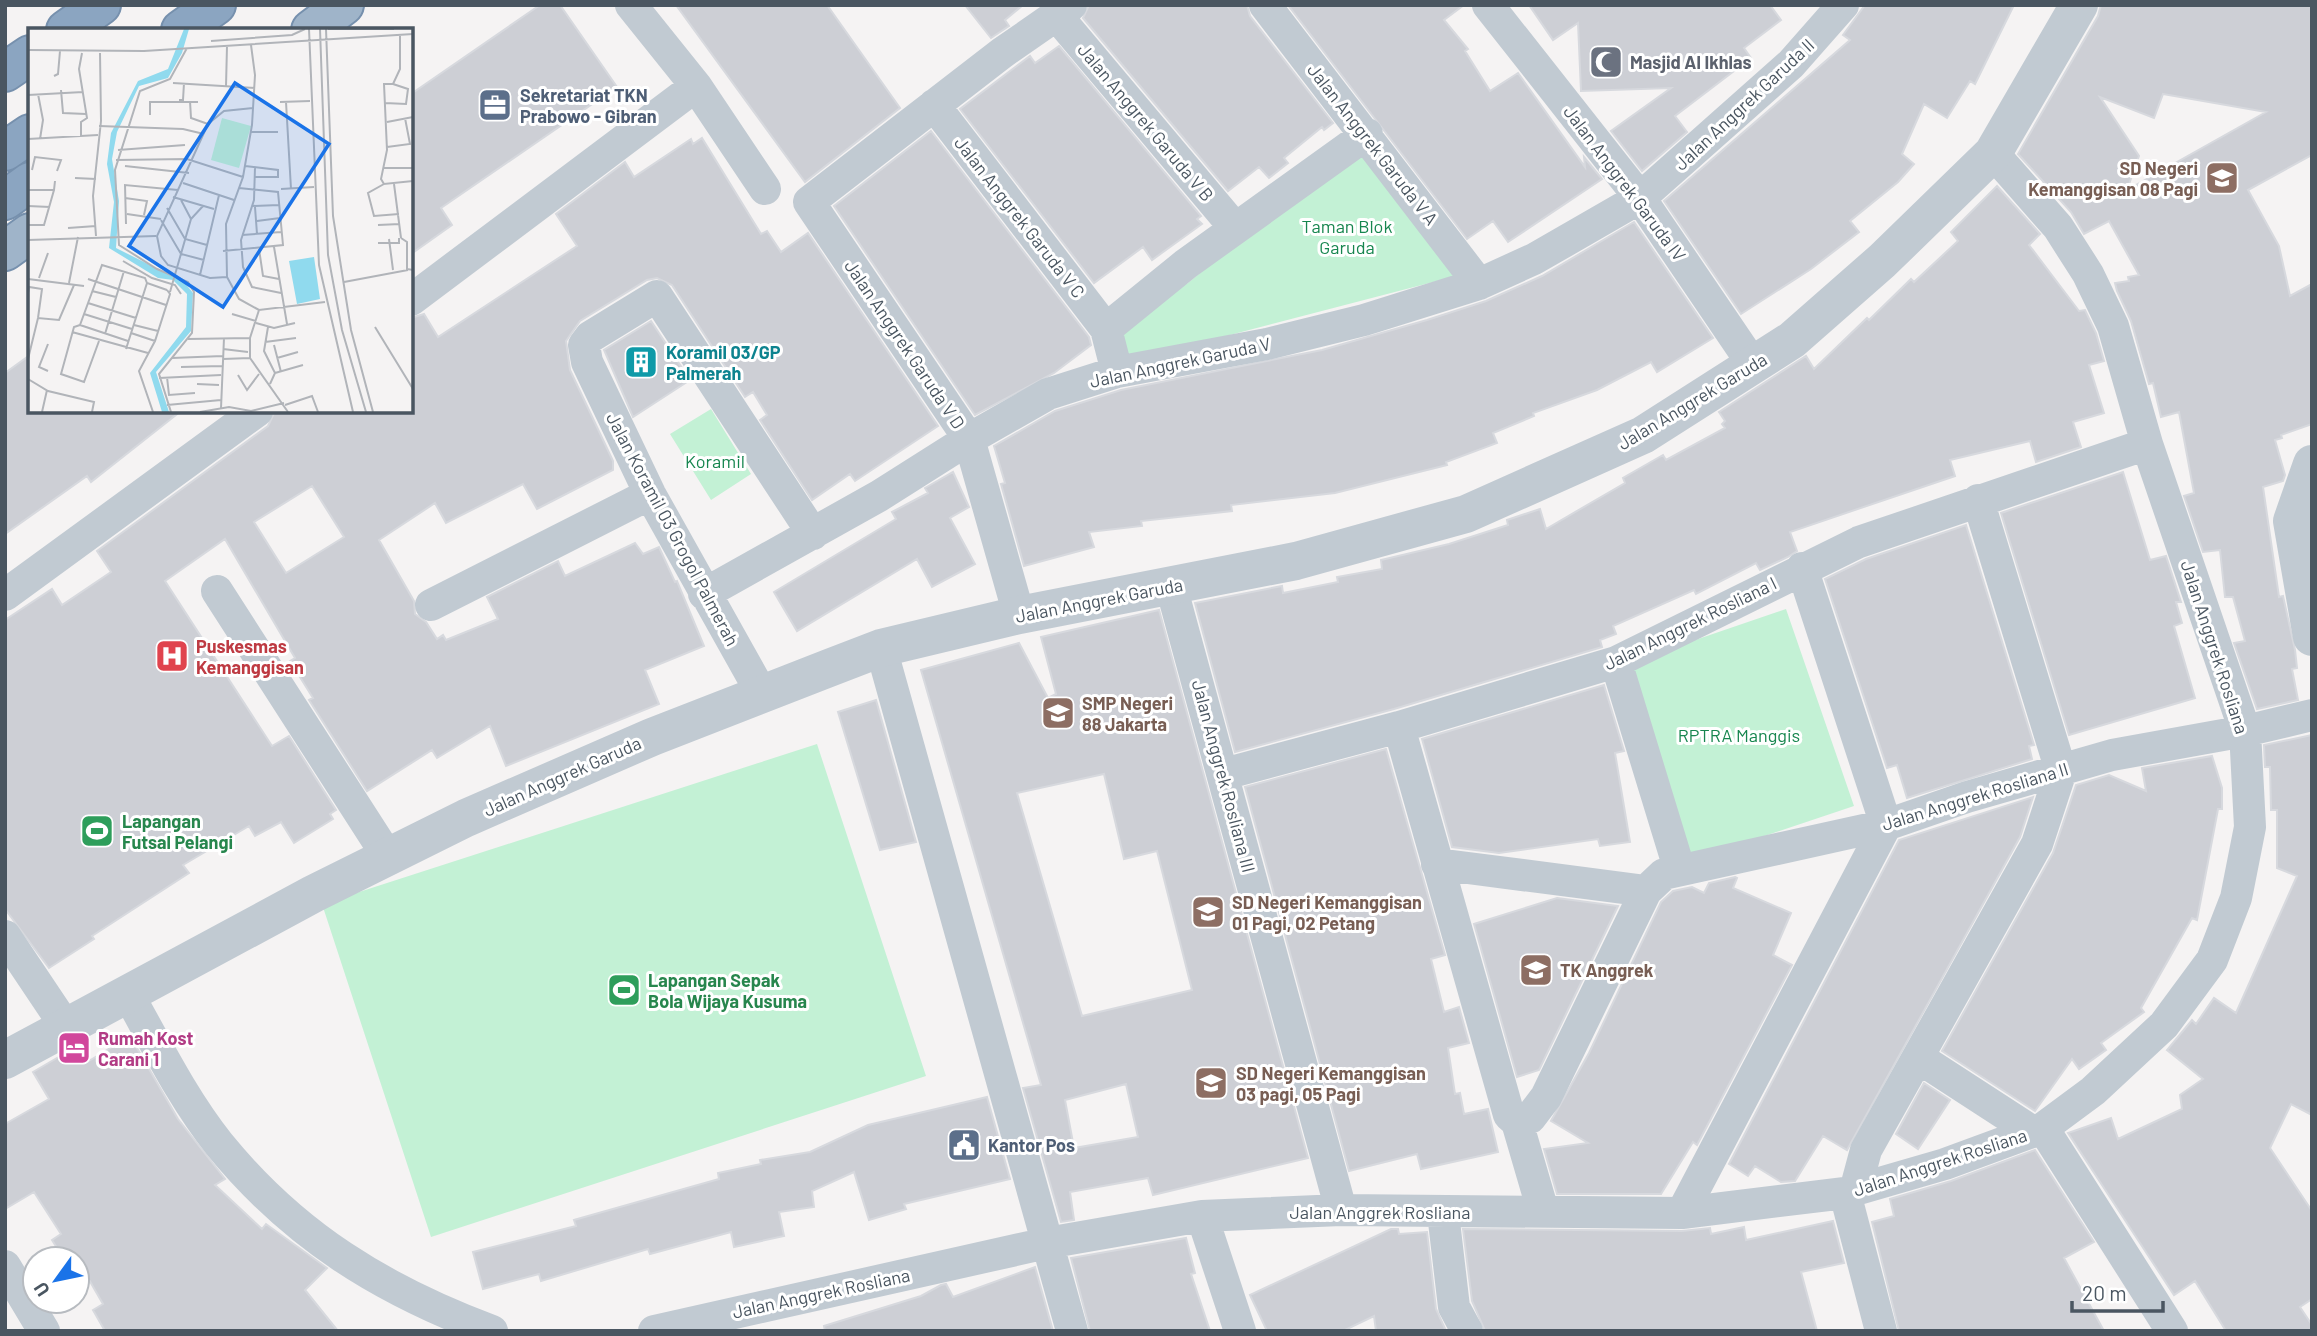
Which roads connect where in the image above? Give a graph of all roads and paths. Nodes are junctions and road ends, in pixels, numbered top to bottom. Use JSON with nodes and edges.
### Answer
{"nodes":[{"id":1,"x":101,"y":5,"type":"edge"},
{"id":2,"x":216,"y":5,"type":"edge"},
{"id":3,"x":344,"y":5,"type":"edge"},
{"id":4,"x":631,"y":5,"type":"edge"},
{"id":5,"x":1265,"y":5,"type":"edge"},
{"id":6,"x":1843,"y":5,"type":"edge"},
{"id":7,"x":2079,"y":5,"type":"edge"},
{"id":8,"x":1064,"y":11,"type":"edge"},
{"id":9,"x":1504,"y":11,"type":"edge"},
{"id":10,"x":69,"y":28,"type":"edge"},
{"id":11,"x":184,"y":28,"type":"edge"},
{"id":12,"x":314,"y":28,"type":"edge"},
{"id":13,"x":28,"y":56,"type":"edge"},
{"id":14,"x":5,"y":72,"type":"edge"},
{"id":15,"x":696,"y":86,"type":"junction"},
{"id":16,"x":934,"y":105,"type":"junction"},
{"id":17,"x":1367,"y":134,"type":"junction"},
{"id":18,"x":28,"y":135,"type":"edge"},
{"id":19,"x":5,"y":151,"type":"edge"},
{"id":20,"x":1993,"y":153,"type":"junction"},
{"id":21,"x":28,"y":184,"type":"edge"},
{"id":22,"x":765,"y":189,"type":"dead end"},
{"id":23,"x":1640,"y":198,"type":"junction"},
{"id":24,"x":5,"y":201,"type":"edge"},
{"id":25,"x":1236,"y":228,"type":"junction"},
{"id":26,"x":28,"y":234,"type":"edge"},
{"id":27,"x":5,"y":251,"type":"edge"},
{"id":28,"x":1479,"y":284,"type":"junction"},
{"id":29,"x":413,"y":298,"type":"edge"},
{"id":30,"x":1107,"y":329,"type":"junction"},
{"id":31,"x":1754,"y":366,"type":"junction"},
{"id":32,"x":1117,"y":372,"type":"junction"},
{"id":33,"x":254,"y":413,"type":"edge"},
{"id":34,"x":969,"y":439,"type":"junction"},
{"id":35,"x":2147,"y":444,"type":"junction"},
{"id":36,"x":2312,"y":464,"type":"edge"},
{"id":37,"x":650,"y":494,"type":"junction"},
{"id":38,"x":1978,"y":500,"type":"junction"},
{"id":39,"x":813,"y":534,"type":"junction"},
{"id":40,"x":1802,"y":568,"type":"junction"},
{"id":41,"x":1171,"y":586,"type":"junction"},
{"id":42,"x":217,"y":591,"type":"dead end"},
{"id":43,"x":704,"y":594,"type":"junction"},
{"id":44,"x":5,"y":595,"type":"edge"},
{"id":45,"x":431,"y":604,"type":"dead end"},
{"id":46,"x":1019,"y":615,"type":"junction"},
{"id":47,"x":2312,"y":637,"type":"edge"},
{"id":48,"x":881,"y":648,"type":"junction"},
{"id":49,"x":1616,"y":662,"type":"junction"},
{"id":50,"x":762,"y":694,"type":"junction"},
{"id":51,"x":2312,"y":715,"type":"edge"},
{"id":52,"x":1399,"y":727,"type":"junction"},
{"id":53,"x":2245,"y":731,"type":"junction"},
{"id":54,"x":2062,"y":771,"type":"junction"},
{"id":55,"x":1224,"y":774,"type":"junction"},
{"id":56,"x":1886,"y":825,"type":"junction"},
{"id":57,"x":388,"y":857,"type":"junction"},
{"id":58,"x":1437,"y":864,"type":"junction"},
{"id":59,"x":1679,"y":869,"type":"junction"},
{"id":60,"x":1646,"y":891,"type":"junction"},
{"id":61,"x":5,"y":936,"type":"edge"},
{"id":62,"x":128,"y":994,"type":"junction"},
{"id":63,"x":66,"y":1027,"type":"junction"},
{"id":64,"x":1919,"y":1058,"type":"junction"},
{"id":65,"x":5,"y":1060,"type":"edge"},
{"id":66,"x":1517,"y":1122,"type":"junction"},
{"id":67,"x":2038,"y":1130,"type":"junction"},
{"id":68,"x":1850,"y":1192,"type":"junction"},
{"id":69,"x":1342,"y":1210,"type":"junction"},
{"id":70,"x":1543,"y":1211,"type":"junction"},
{"id":71,"x":1443,"y":1213,"type":"junction"},
{"id":72,"x":1682,"y":1213,"type":"junction"},
{"id":73,"x":1202,"y":1216,"type":"junction"},
{"id":74,"x":1046,"y":1243,"type":"junction"},
{"id":75,"x":5,"y":1266,"type":"edge"},
{"id":76,"x":716,"y":1324,"type":"edge"},
{"id":77,"x":44,"y":1331,"type":"edge"},
{"id":78,"x":492,"y":1331,"type":"edge"},
{"id":79,"x":654,"y":1331,"type":"edge"},
{"id":80,"x":1072,"y":1331,"type":"edge"},
{"id":81,"x":1240,"y":1331,"type":"edge"},
{"id":82,"x":1467,"y":1331,"type":"edge"},
{"id":83,"x":1881,"y":1331,"type":"edge"},
{"id":84,"x":2172,"y":1331,"type":"edge"}],
"edges":[{"from":1,"to":10,"type":"highway"},
{"from":2,"to":11,"type":"highway"},
{"from":3,"to":12,"type":"highway"},
{"from":4,"to":15,"type":"street"},
{"from":5,"to":17,"type":"street","name":"Jalan Anggrek Garuda V A"},
{"from":6,"to":23,"type":"street","name":"Jalan Anggrek Garuda II"},
{"from":7,"to":20,"type":"street","name":"Jalan Anggrek Garuda"},
{"from":8,"to":16,"type":"street"},
{"from":8,"to":25,"type":"street","name":"Jalan Anggrek Garuda V B"},
{"from":9,"to":23,"type":"street","name":"Jalan Anggrek Garuda IV"},
{"from":13,"to":14,"type":"highway"},
{"from":15,"to":22,"type":"street"},
{"from":15,"to":29,"type":"street"},
{"from":16,"to":30,"type":"street","name":"Jalan Anggrek Garuda V C"},
{"from":16,"to":34,"type":"street","name":"Jalan Anggrek Garuda V D"},
{"from":17,"to":25,"type":"street"},
{"from":17,"to":28,"type":"street","name":"Jalan Anggrek Garuda V A"},
{"from":18,"to":19,"type":"highway"},
{"from":20,"to":31,"type":"street","name":"Jalan Anggrek Garuda"},
{"from":20,"to":35,"type":"street","name":"Jalan Anggrek Rosliana"},
{"from":21,"to":24,"type":"highway"},
{"from":23,"to":28,"type":"street","name":"Jalan Anggrek Garuda V"},
{"from":23,"to":31,"type":"street","name":"Jalan Anggrek Garuda IV"},
{"from":25,"to":30,"type":"street"},
{"from":26,"to":27,"type":"highway"},
{"from":28,"to":32,"type":"street","name":"Jalan Anggrek Garuda V"},
{"from":30,"to":32,"type":"street"},
{"from":31,"to":41,"type":"street","name":"Jalan Anggrek Garuda"},
{"from":32,"to":34,"type":"street","name":"Jalan Anggrek Garuda V"},
{"from":33,"to":44,"type":"street"},
{"from":34,"to":39,"type":"street","name":"Jalan Anggrek Garuda V"},
{"from":34,"to":46,"type":"street","name":"Jalan Anggrek Garuda V D"},
{"from":35,"to":38,"type":"street","name":"Jalan Anggrek Rosliana I"},
{"from":35,"to":53,"type":"street","name":"Jalan Anggrek Rosliana"},
{"from":36,"to":47,"type":"street"},
{"from":37,"to":39,"type":"street","name":"Jalan Koramil 03 Grogol Palmerah"},
{"from":37,"to":43,"type":"street","name":"Jalan Koramil 03 Grogol Palmerah"},
{"from":37,"to":45,"type":"street"},
{"from":38,"to":40,"type":"street","name":"Jalan Anggrek Rosliana I"},
{"from":38,"to":54,"type":"street"},
{"from":39,"to":43,"type":"street","name":"Jalan Anggrek Garuda V"},
{"from":40,"to":49,"type":"street","name":"Jalan Anggrek Rosliana I"},
{"from":40,"to":56,"type":"street"},
{"from":41,"to":46,"type":"street","name":"Jalan Anggrek Garuda"},
{"from":41,"to":55,"type":"street","name":"Jalan Anggrek Rosliana III"},
{"from":42,"to":57,"type":"street"},
{"from":43,"to":50,"type":"street","name":"Jalan Koramil 03 Grogol Palmerah"},
{"from":46,"to":48,"type":"street","name":"Jalan Anggrek Garuda"},
{"from":48,"to":50,"type":"street","name":"Jalan Anggrek Garuda"},
{"from":48,"to":74,"type":"street"},
{"from":49,"to":52,"type":"street","name":"Jalan Anggrek Rosliana I"},
{"from":49,"to":59,"type":"street"},
{"from":50,"to":57,"type":"street","name":"Jalan Anggrek Garuda"},
{"from":51,"to":53,"type":"street","name":"Jalan Anggrek Rosliana II"},
{"from":52,"to":55,"type":"street","name":"Jalan Anggrek Rosliana I"},
{"from":52,"to":58,"type":"street"},
{"from":53,"to":54,"type":"street","name":"Jalan Anggrek Rosliana II"},
{"from":53,"to":67,"type":"street","name":"Jalan Anggrek Rosliana"},
{"from":54,"to":56,"type":"street","name":"Jalan Anggrek Rosliana II"},
{"from":54,"to":64,"type":"street"},
{"from":55,"to":69,"type":"street","name":"Jalan Anggrek Rosliana III"},
{"from":56,"to":59,"type":"street","name":"Jalan Anggrek Rosliana II"},
{"from":56,"to":72,"type":"street"},
{"from":57,"to":62,"type":"street","name":"Jalan Anggrek Garuda"},
{"from":58,"to":60,"type":"street"},
{"from":58,"to":66,"type":"street"},
{"from":59,"to":60,"type":"street","name":"Jalan Anggrek Rosliana II"},
{"from":60,"to":66,"type":"street","name":"Jalan Anggrek Rosliana II"},
{"from":61,"to":63,"type":"street"},
{"from":62,"to":63,"type":"street","name":"Jalan Anggrek Garuda"},
{"from":62,"to":78,"type":"street"},
{"from":63,"to":65,"type":"street","name":"Jalan Anggrek Garuda"},
{"from":64,"to":67,"type":"street"},
{"from":64,"to":68,"type":"street"},
{"from":66,"to":70,"type":"street"},
{"from":67,"to":68,"type":"street","name":"Jalan Anggrek Rosliana"},
{"from":67,"to":84,"type":"street"},
{"from":68,"to":72,"type":"street","name":"Jalan Anggrek Rosliana"},
{"from":68,"to":83,"type":"street"},
{"from":69,"to":71,"type":"street","name":"Jalan Anggrek Rosliana"},
{"from":69,"to":73,"type":"street","name":"Jalan Anggrek Rosliana"},
{"from":70,"to":71,"type":"street","name":"Jalan Anggrek Rosliana"},
{"from":70,"to":72,"type":"street","name":"Jalan Anggrek Rosliana"},
{"from":71,"to":82,"type":"street"},
{"from":73,"to":74,"type":"street","name":"Jalan Anggrek Rosliana"},
{"from":73,"to":81,"type":"street"},
{"from":74,"to":76,"type":"street","name":"Jalan Anggrek Rosliana"},
{"from":74,"to":80,"type":"street"},
{"from":75,"to":77,"type":"street"},
{"from":76,"to":79,"type":"street","name":"Jalan Anggrek Rosliana"}]}
